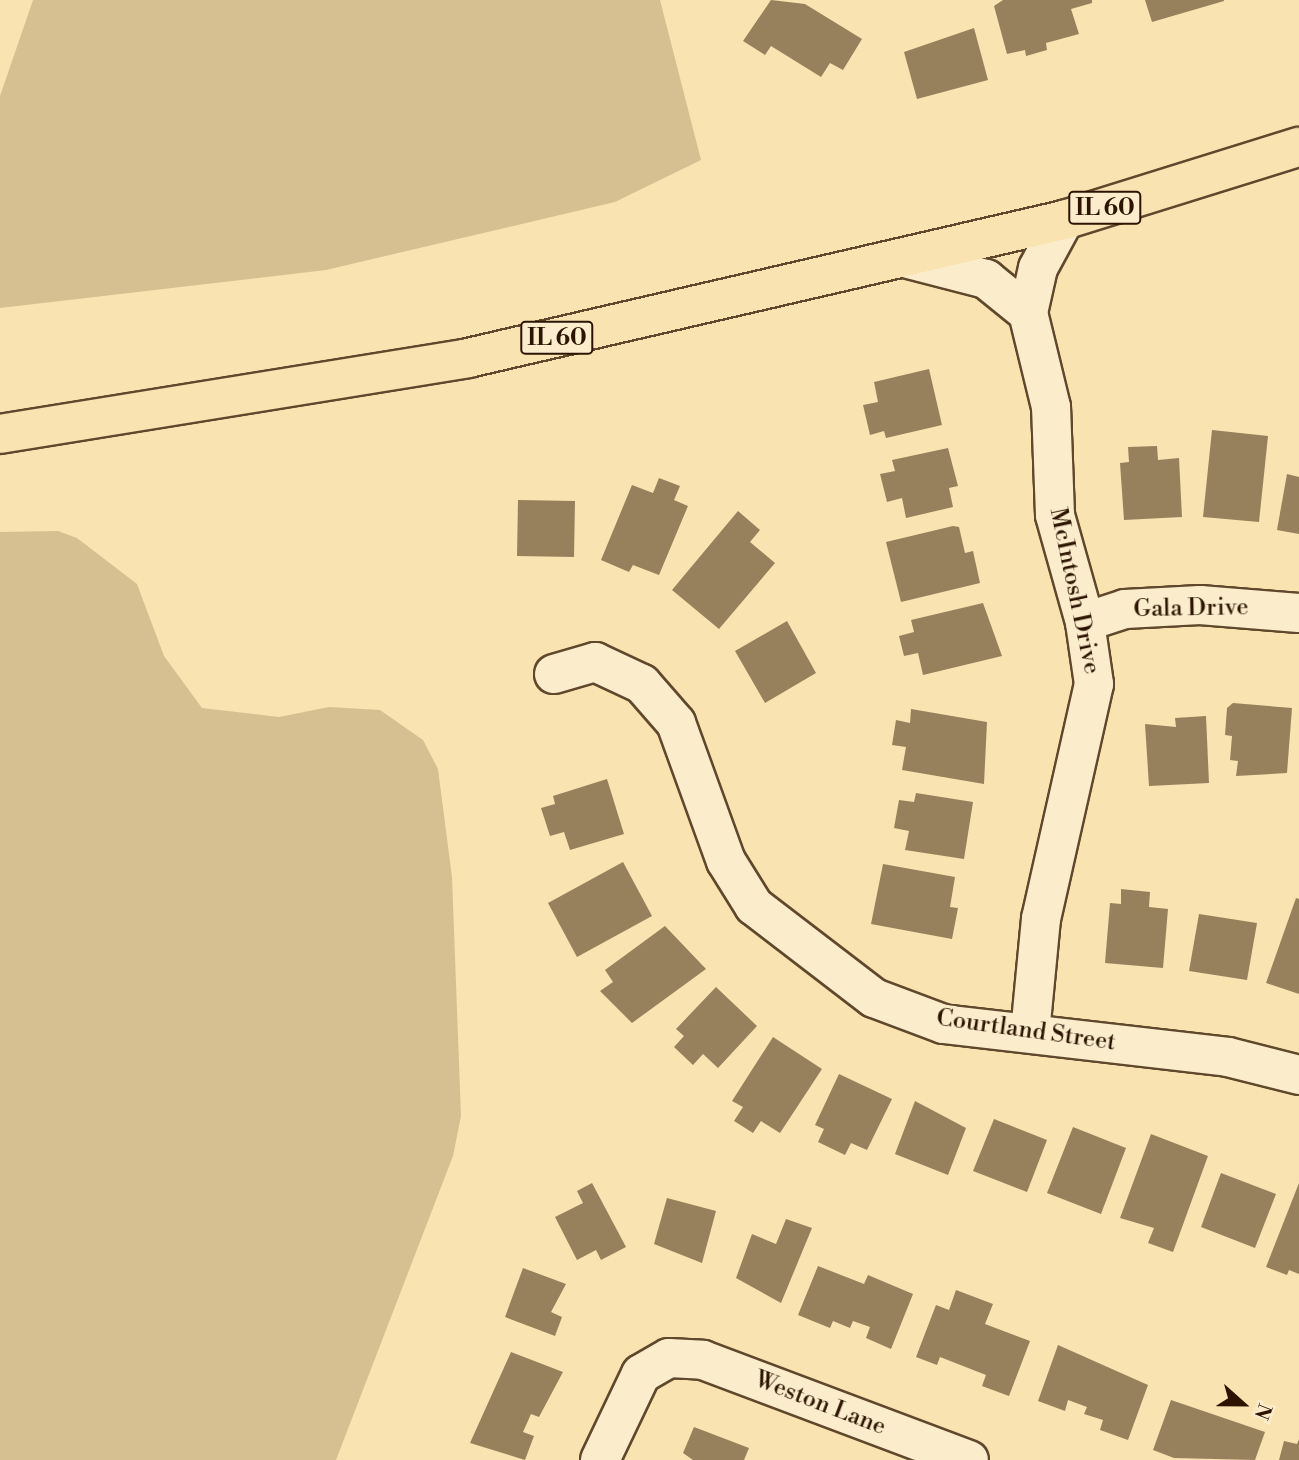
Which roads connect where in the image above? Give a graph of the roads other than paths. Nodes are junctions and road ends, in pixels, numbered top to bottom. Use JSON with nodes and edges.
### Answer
{"nodes":[{"id":1,"x":1299,"y":147,"type":"edge"},
{"id":2,"x":1064,"y":220,"type":"junction"},
{"id":3,"x":909,"y":259,"type":"junction"},
{"id":4,"x":1028,"y":313,"type":"junction"},
{"id":5,"x":0,"y":434,"type":"edge"},
{"id":6,"x":1299,"y":613,"type":"edge"},
{"id":7,"x":1084,"y":622,"type":"junction"},
{"id":8,"x":554,"y":674,"type":"dead end"},
{"id":9,"x":1031,"y":1033,"type":"junction"},
{"id":10,"x":1299,"y":1075,"type":"edge"},
{"id":11,"x":600,"y":1460,"type":"edge"},
{"id":12,"x":969,"y":1460,"type":"edge"}],
"edges":[{"from":1,"to":2,"type":"main road","number":"IL 60"},
{"from":2,"to":3,"type":"main road","number":"IL 60"},
{"from":2,"to":4,"type":"street","name":"McIntosh Drive"},
{"from":3,"to":4,"type":"street"},
{"from":3,"to":5,"type":"main road","number":"IL 60"},
{"from":4,"to":7,"type":"street","name":"McIntosh Drive"},
{"from":6,"to":7,"type":"street","name":"Gala Drive"},
{"from":7,"to":9,"type":"street","name":"McIntosh Drive"},
{"from":8,"to":9,"type":"street","name":"Courtland Street"},
{"from":9,"to":10,"type":"street","name":"Courtland Street"},
{"from":11,"to":12,"type":"street","name":"Weston Lane"}]}
